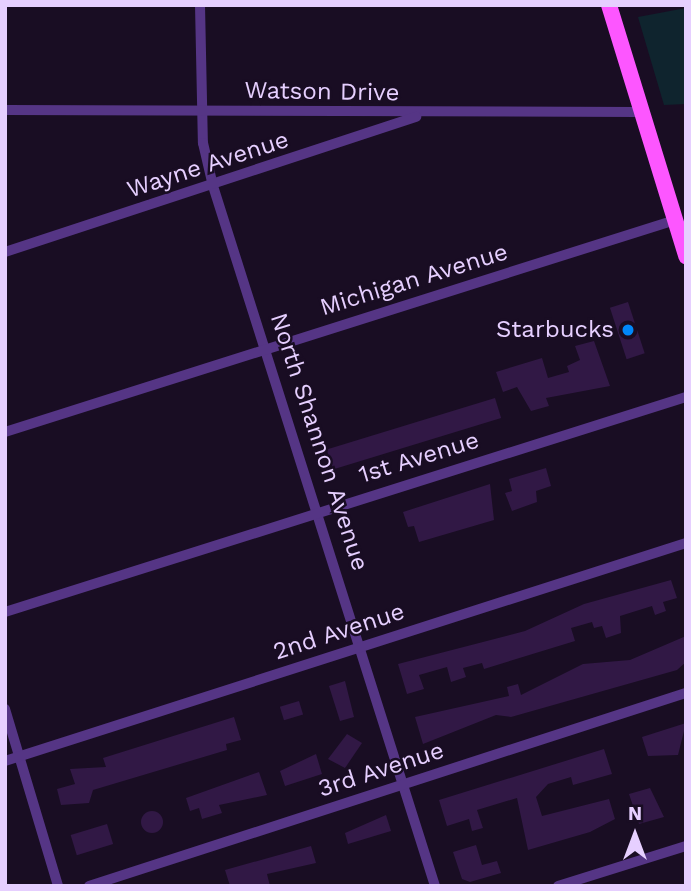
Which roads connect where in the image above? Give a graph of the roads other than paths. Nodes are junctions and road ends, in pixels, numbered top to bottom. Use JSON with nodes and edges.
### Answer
{"nodes":[{"id":1,"x":201,"y":5,"type":"edge"},
{"id":2,"x":609,"y":5,"type":"edge"},
{"id":3,"x":5,"y":110,"type":"edge"},
{"id":4,"x":638,"y":112,"type":"junction"},
{"id":5,"x":202,"y":114,"type":"junction"},
{"id":6,"x":423,"y":114,"type":"junction"},
{"id":7,"x":213,"y":186,"type":"junction"},
{"id":8,"x":676,"y":220,"type":"junction"},
{"id":9,"x":5,"y":252,"type":"edge"},
{"id":10,"x":686,"y":256,"type":"edge"},
{"id":11,"x":267,"y":348,"type":"junction"},
{"id":12,"x":686,"y":397,"type":"edge"},
{"id":13,"x":5,"y":432,"type":"edge"},
{"id":14,"x":320,"y":511,"type":"junction"},
{"id":15,"x":686,"y":543,"type":"edge"},
{"id":16,"x":5,"y":612,"type":"edge"},
{"id":17,"x":361,"y":647,"type":"junction"},
{"id":18,"x":686,"y":693,"type":"edge"},
{"id":19,"x":5,"y":709,"type":"edge"},
{"id":20,"x":19,"y":757,"type":"junction"},
{"id":21,"x":5,"y":761,"type":"edge"},
{"id":22,"x":403,"y":786,"type":"junction"},
{"id":23,"x":686,"y":846,"type":"edge"},
{"id":24,"x":58,"y":886,"type":"edge"},
{"id":25,"x":89,"y":886,"type":"edge"},
{"id":26,"x":435,"y":886,"type":"edge"},
{"id":27,"x":558,"y":886,"type":"edge"}],
"edges":[{"from":1,"to":5,"type":"street","name":"North Shannon Avenue"},
{"from":2,"to":4,"type":"main road"},
{"from":3,"to":5,"type":"street","name":"Watson Drive"},
{"from":4,"to":6,"type":"street","name":"Watson Drive"},
{"from":4,"to":8,"type":"main road"},
{"from":5,"to":6,"type":"street","name":"Watson Drive"},
{"from":5,"to":7,"type":"street","name":"North Shannon Avenue"},
{"from":6,"to":7,"type":"street","name":"Wayne Avenue"},
{"from":7,"to":9,"type":"street","name":"Wayne Avenue"},
{"from":7,"to":11,"type":"street","name":"North Shannon Avenue"},
{"from":8,"to":10,"type":"main road"},
{"from":8,"to":11,"type":"street","name":"Michigan Avenue"},
{"from":11,"to":13,"type":"street","name":"Michigan Avenue"},
{"from":11,"to":14,"type":"street","name":"North Shannon Avenue"},
{"from":12,"to":14,"type":"street","name":"1st Avenue"},
{"from":14,"to":16,"type":"street","name":"1st Avenue"},
{"from":14,"to":17,"type":"street","name":"North Shannon Avenue"},
{"from":15,"to":17,"type":"street","name":"2nd Avenue"},
{"from":17,"to":20,"type":"street","name":"2nd Avenue"},
{"from":17,"to":22,"type":"street","name":"North Shannon Avenue"},
{"from":18,"to":22,"type":"street","name":"3rd Avenue"},
{"from":19,"to":20,"type":"street"},
{"from":20,"to":21,"type":"street","name":"2nd Avenue"},
{"from":20,"to":24,"type":"street"},
{"from":22,"to":25,"type":"street","name":"3rd Avenue"},
{"from":22,"to":26,"type":"street","name":"North Shannon Avenue"},
{"from":23,"to":27,"type":"street"}]}
